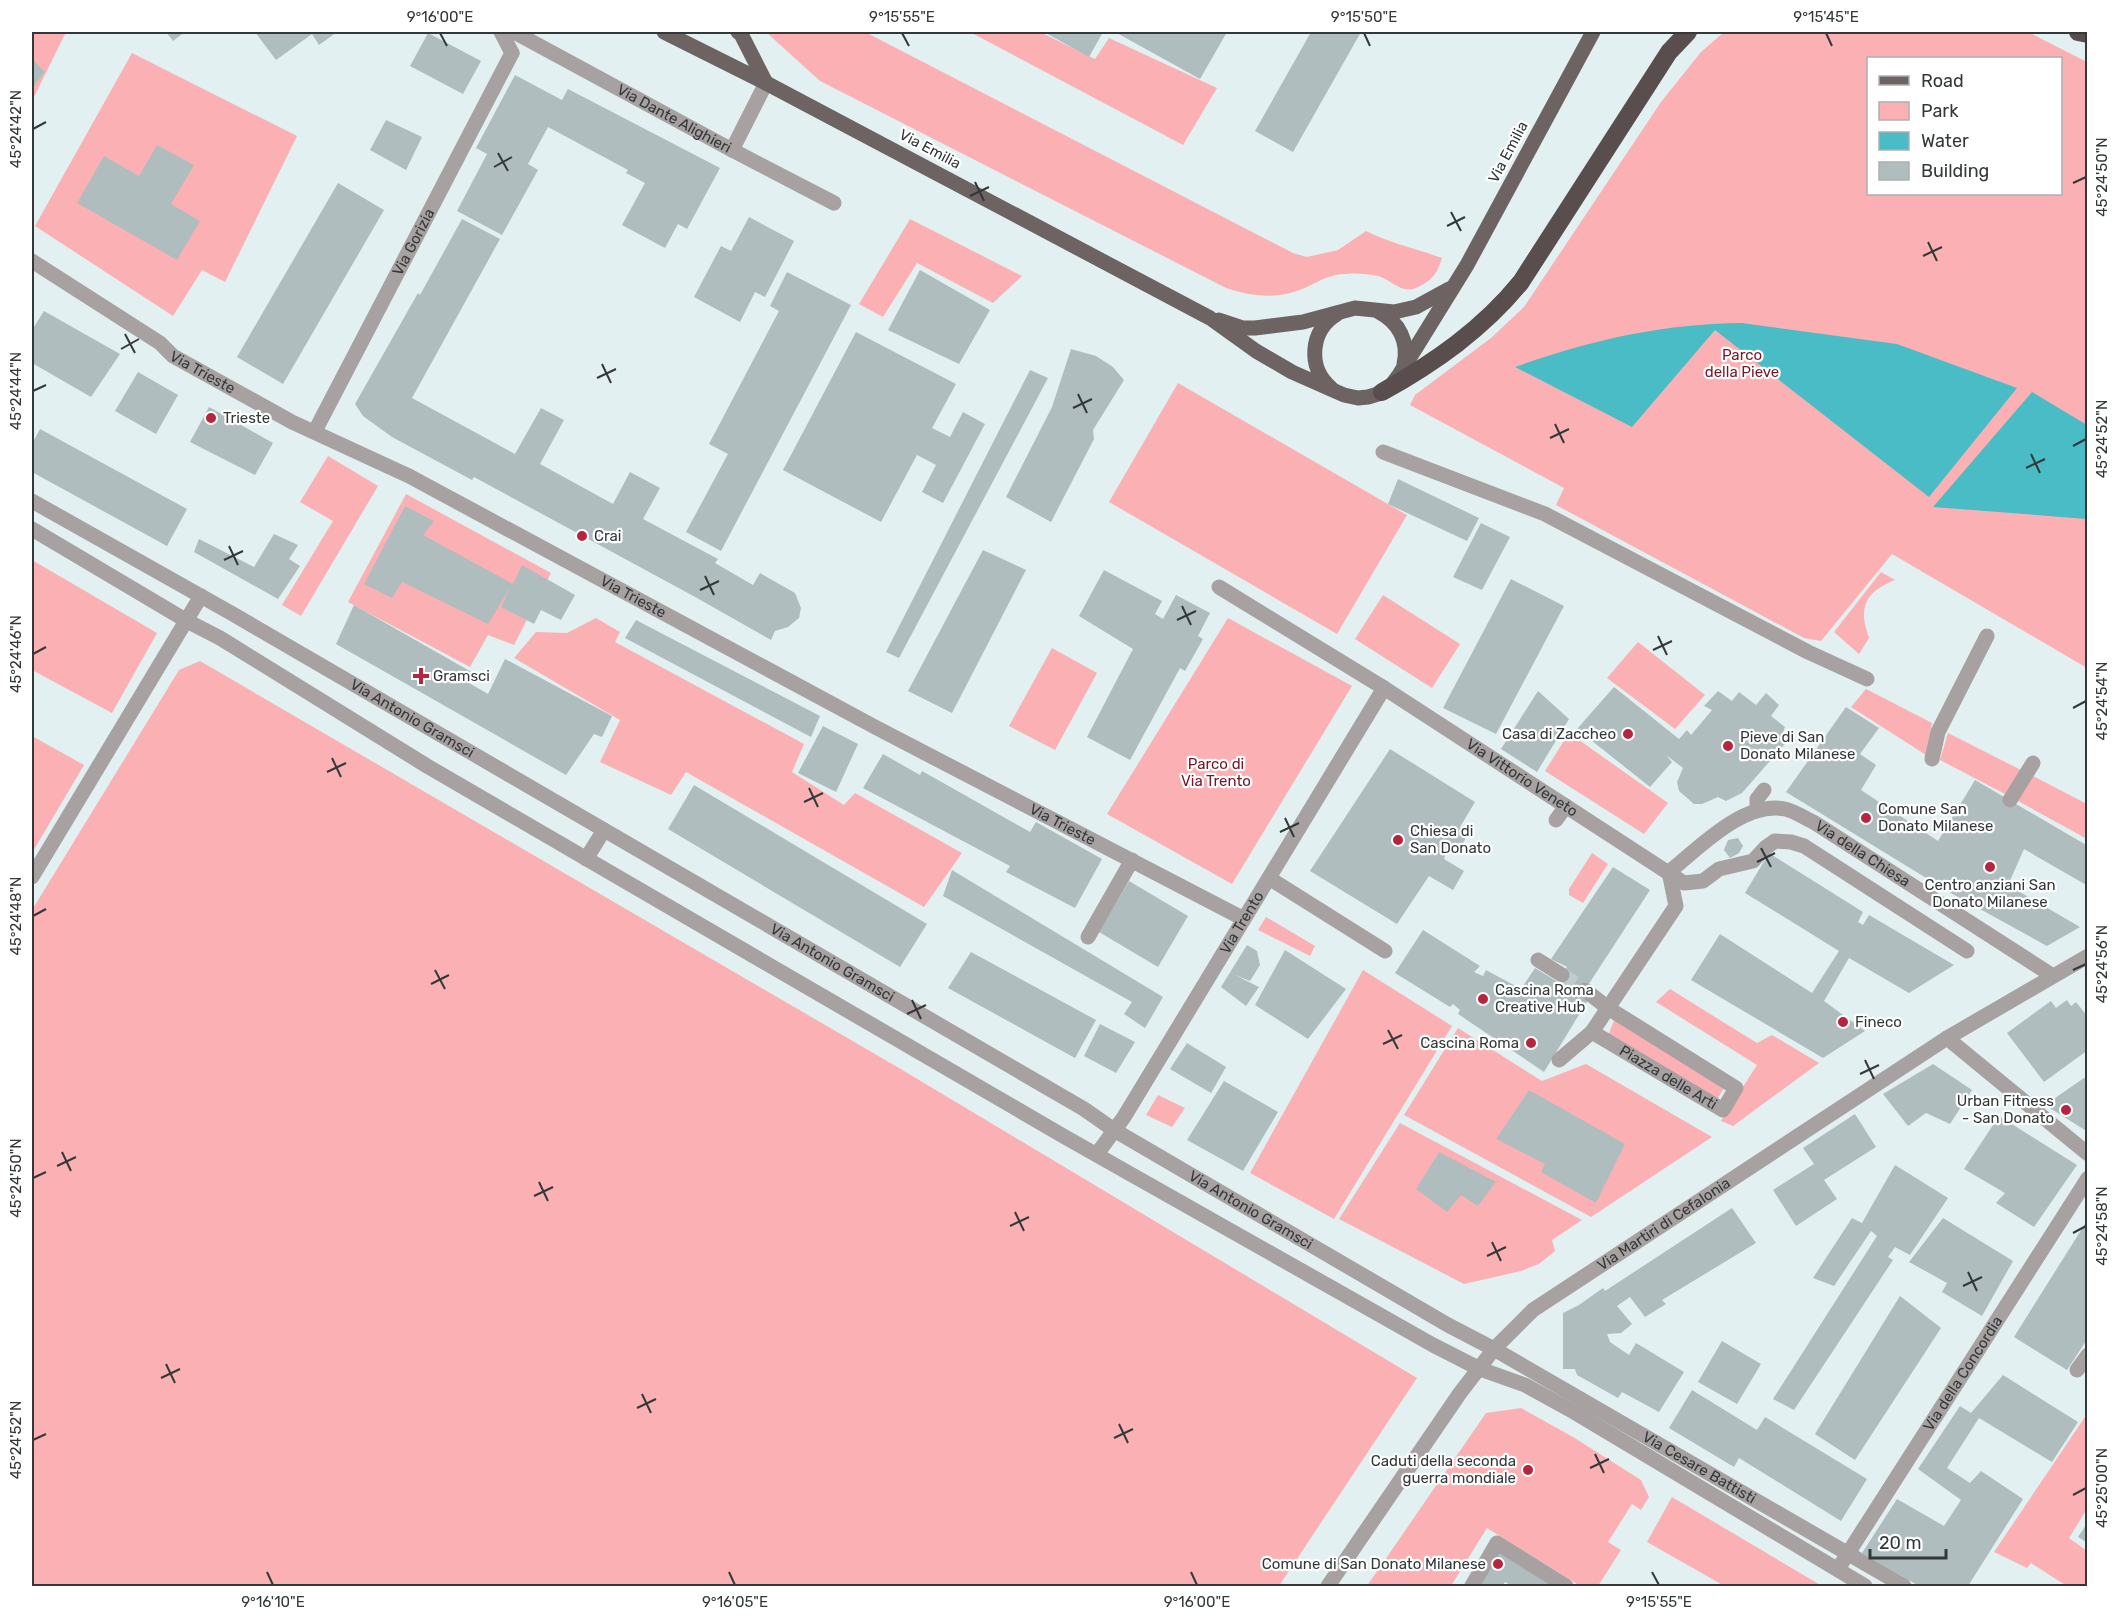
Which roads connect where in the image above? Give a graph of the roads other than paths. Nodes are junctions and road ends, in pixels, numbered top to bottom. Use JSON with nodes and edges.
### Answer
{"nodes":[{"id":1,"x":501,"y":32,"type":"edge"},
{"id":2,"x":514,"y":32,"type":"edge"},
{"id":3,"x":663,"y":32,"type":"edge"},
{"id":4,"x":738,"y":32,"type":"edge"},
{"id":5,"x":1593,"y":32,"type":"edge"},
{"id":6,"x":1688,"y":32,"type":"edge"},
{"id":7,"x":2078,"y":32,"type":"edge"},
{"id":8,"x":2087,"y":33,"type":"edge"},
{"id":9,"x":552,"y":52,"type":"junction"},
{"id":10,"x":512,"y":53,"type":"junction"},
{"id":11,"x":766,"y":84,"type":"junction"},
{"id":12,"x":732,"y":150,"type":"junction"},
{"id":13,"x":834,"y":203,"type":"dead end"},
{"id":14,"x":32,"y":261,"type":"edge"},
{"id":15,"x":1452,"y":287,"type":"junction"},
{"id":16,"x":1345,"y":310,"type":"junction"},
{"id":17,"x":1376,"y":310,"type":"junction"},
{"id":18,"x":1210,"y":318,"type":"junction"},
{"id":19,"x":1399,"y":375,"type":"junction"},
{"id":20,"x":1382,"y":392,"type":"junction"},
{"id":21,"x":1341,"y":394,"type":"junction"},
{"id":22,"x":315,"y":431,"type":"junction"},
{"id":23,"x":1383,"y":452,"type":"dead end"},
{"id":24,"x":32,"y":501,"type":"edge"},
{"id":25,"x":32,"y":529,"type":"edge"},
{"id":26,"x":1219,"y":587,"type":"dead end"},
{"id":27,"x":201,"y":597,"type":"junction"},
{"id":28,"x":187,"y":621,"type":"junction"},
{"id":29,"x":1987,"y":636,"type":"dead end"},
{"id":30,"x":1867,"y":679,"type":"dead end"},
{"id":31,"x":1384,"y":688,"type":"junction"},
{"id":32,"x":1932,"y":759,"type":"dead end"},
{"id":33,"x":2033,"y":763,"type":"dead end"},
{"id":34,"x":1764,"y":790,"type":"dead end"},
{"id":35,"x":2010,"y":800,"type":"dead end"},
{"id":36,"x":1566,"y":806,"type":"junction"},
{"id":37,"x":1757,"y":810,"type":"junction"},
{"id":38,"x":1556,"y":820,"type":"dead end"},
{"id":39,"x":604,"y":830,"type":"junction"},
{"id":40,"x":586,"y":859,"type":"junction"},
{"id":41,"x":1132,"y":860,"type":"junction"},
{"id":42,"x":1669,"y":872,"type":"junction"},
{"id":43,"x":32,"y":877,"type":"edge"},
{"id":44,"x":1269,"y":878,"type":"junction"},
{"id":45,"x":1244,"y":919,"type":"junction"},
{"id":46,"x":1088,"y":937,"type":"dead end"},
{"id":47,"x":1385,"y":951,"type":"dead end"},
{"id":48,"x":1967,"y":951,"type":"dead end"},
{"id":49,"x":2088,"y":956,"type":"edge"},
{"id":50,"x":1538,"y":960,"type":"dead end"},
{"id":51,"x":1562,"y":975,"type":"tunnel mouth"},
{"id":52,"x":2053,"y":976,"type":"junction"},
{"id":53,"x":1585,"y":990,"type":"tunnel mouth"},
{"id":54,"x":1608,"y":1008,"type":"junction"},
{"id":55,"x":1592,"y":1032,"type":"junction"},
{"id":56,"x":1947,"y":1038,"type":"junction"},
{"id":57,"x":1559,"y":1060,"type":"dead end"},
{"id":58,"x":1114,"y":1130,"type":"junction"},
{"id":59,"x":1097,"y":1154,"type":"junction"},
{"id":60,"x":2088,"y":1154,"type":"edge"},
{"id":61,"x":2088,"y":1178,"type":"edge"},
{"id":62,"x":1494,"y":1349,"type":"junction"},
{"id":63,"x":2088,"y":1355,"type":"edge"},
{"id":64,"x":1480,"y":1368,"type":"junction"},
{"id":65,"x":2077,"y":1370,"type":"dead end"},
{"id":66,"x":1847,"y":1554,"type":"junction"},
{"id":67,"x":1838,"y":1569,"type":"junction"},
{"id":68,"x":1328,"y":1587,"type":"edge"},
{"id":69,"x":1472,"y":1587,"type":"edge"},
{"id":70,"x":1566,"y":1587,"type":"edge"},
{"id":71,"x":1865,"y":1587,"type":"edge"},
{"id":72,"x":1904,"y":1587,"type":"edge"}],
"edges":[{"from":1,"to":10,"type":"street"},
{"from":2,"to":9,"type":"street","name":"Via Dante Alighieri"},
{"from":3,"to":11,"type":"main road","name":"Via Emilia"},
{"from":4,"to":11,"type":"main road"},
{"from":5,"to":15,"type":"main road","name":"Via Emilia"},
{"from":6,"to":20,"type":"highway"},
{"from":7,"to":8,"type":"highway"},
{"from":9,"to":10,"type":"street"},
{"from":9,"to":12,"type":"street","name":"Via Dante Alighieri"},
{"from":10,"to":22,"type":"street","name":"Via Gorizia"},
{"from":11,"to":12,"type":"street"},
{"from":11,"to":18,"type":"main road","name":"Via Emilia"},
{"from":12,"to":13,"type":"street","name":"Via Dante Alighieri"},
{"from":14,"to":22,"type":"street","name":"Via Trieste"},
{"from":15,"to":17,"type":"main road","name":"Via Emilia"},
{"from":15,"to":19,"type":"main road","name":"Via Emilia"},
{"from":16,"to":17,"type":"main road","name":"Via Emilia"},
{"from":16,"to":18,"type":"main road","name":"Via Emilia"},
{"from":16,"to":21,"type":"main road"},
{"from":17,"to":19,"type":"main road"},
{"from":18,"to":21,"type":"main road","name":"Via Emilia"},
{"from":19,"to":20,"type":"main road","name":"Via Emilia"},
{"from":20,"to":21,"type":"main road","name":"Via Emilia"},
{"from":22,"to":41,"type":"street","name":"Via Trieste"},
{"from":23,"to":30,"type":"street"},
{"from":24,"to":27,"type":"street","name":"Via Antonio Gramsci"},
{"from":25,"to":28,"type":"street","name":"Via Antonio Gramsci"},
{"from":26,"to":31,"type":"street","name":"Via Vittorio Veneto"},
{"from":27,"to":28,"type":"street"},
{"from":27,"to":39,"type":"street","name":"Via Antonio Gramsci"},
{"from":28,"to":40,"type":"street","name":"Via Antonio Gramsci"},
{"from":28,"to":43,"type":"street"},
{"from":29,"to":32,"type":"street"},
{"from":31,"to":36,"type":"street","name":"Via Vittorio Veneto"},
{"from":31,"to":44,"type":"street","name":"Via Trento"},
{"from":33,"to":35,"type":"street"},
{"from":34,"to":37,"type":"street"},
{"from":36,"to":38,"type":"street"},
{"from":36,"to":42,"type":"street","name":"Via Vittorio Veneto"},
{"from":37,"to":42,"type":"street","name":"Via della Chiesa"},
{"from":37,"to":52,"type":"street","name":"Via della Chiesa"},
{"from":39,"to":40,"type":"street"},
{"from":39,"to":58,"type":"street","name":"Via Antonio Gramsci"},
{"from":40,"to":59,"type":"street","name":"Via Antonio Gramsci"},
{"from":41,"to":45,"type":"street","name":"Via Trieste"},
{"from":41,"to":46,"type":"street"},
{"from":42,"to":48,"type":"street","name":"Via Vittorio Veneto"},
{"from":42,"to":54,"type":"street"},
{"from":44,"to":45,"type":"street","name":"Via Trento"},
{"from":44,"to":47,"type":"street"},
{"from":45,"to":58,"type":"street","name":"Via Trento"},
{"from":49,"to":52,"type":"street","name":"Via Martiri di Cefalonia"},
{"from":50,"to":51,"type":"street"},
{"from":52,"to":56,"type":"street","name":"Via Martiri di Cefalonia"},
{"from":53,"to":54,"type":"street"},
{"from":54,"to":55,"type":"street"},
{"from":54,"to":55,"type":"street","name":"Piazza delle Arti"},
{"from":55,"to":57,"type":"street"},
{"from":56,"to":60,"type":"street"},
{"from":56,"to":62,"type":"street","name":"Via Martiri di Cefalonia"},
{"from":58,"to":59,"type":"street","name":"Via Trento"},
{"from":58,"to":62,"type":"street","name":"Via Antonio Gramsci"},
{"from":59,"to":64,"type":"street","name":"Via Antonio Gramsci"},
{"from":61,"to":66,"type":"street","name":"Via della Concordia"},
{"from":62,"to":64,"type":"street","name":"Via Martiri di Cefalonia"},
{"from":62,"to":66,"type":"street","name":"Via Cesare Battisti"},
{"from":63,"to":65,"type":"street"},
{"from":64,"to":67,"type":"street","name":"Via Cesare Battisti"},
{"from":64,"to":68,"type":"street","name":"Via Martiri di Cefalonia"},
{"from":66,"to":67,"type":"street","name":"Via della Concordia"},
{"from":66,"to":72,"type":"street","name":"Via Cesare Battisti"},
{"from":67,"to":71,"type":"street","name":"Via Cesare Battisti"},
{"from":69,"to":70,"type":"street"}]}
